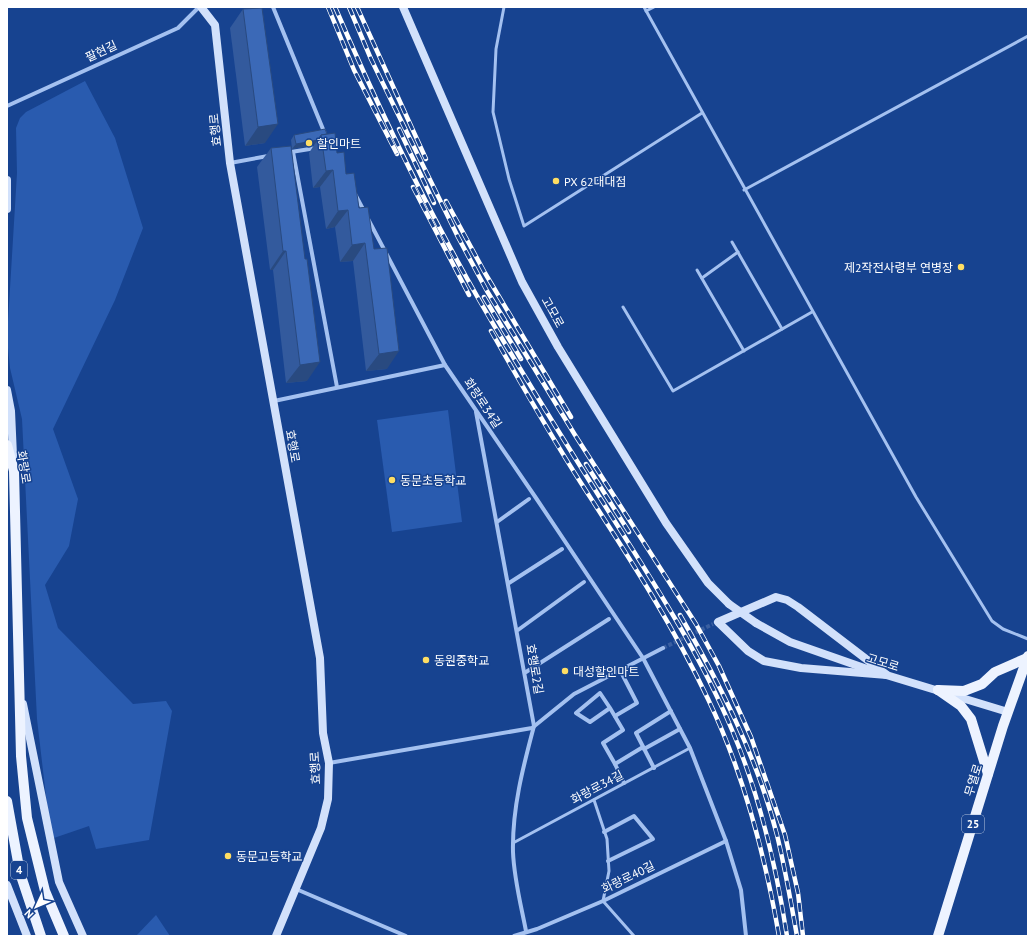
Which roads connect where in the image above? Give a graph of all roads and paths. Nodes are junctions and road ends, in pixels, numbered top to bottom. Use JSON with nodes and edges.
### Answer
{"nodes":[{"id":1,"x":200,"y":7,"type":"edge"},
{"id":2,"x":273,"y":7,"type":"edge"},
{"id":3,"x":403,"y":7,"type":"edge"},
{"id":4,"x":504,"y":7,"type":"edge"},
{"id":5,"x":644,"y":7,"type":"edge"},
{"id":6,"x":654,"y":7,"type":"edge"},
{"id":7,"x":646,"y":11,"type":"junction"},
{"id":8,"x":1028,"y":36,"type":"edge"},
{"id":9,"x":7,"y":106,"type":"edge"},
{"id":10,"x":702,"y":113,"type":"junction"},
{"id":11,"x":328,"y":140,"type":"edge"},
{"id":12,"x":320,"y":147,"type":"edge"},
{"id":13,"x":293,"y":152,"type":"junction"},
{"id":14,"x":287,"y":153,"type":"edge"},
{"id":15,"x":274,"y":155,"type":"edge"},
{"id":16,"x":230,"y":163,"type":"junction"},
{"id":17,"x":7,"y":180,"type":"edge"},
{"id":18,"x":744,"y":190,"type":"junction"},
{"id":19,"x":354,"y":191,"type":"edge"},
{"id":20,"x":7,"y":209,"type":"edge"},
{"id":21,"x":732,"y":242,"type":"dead end"},
{"id":22,"x":738,"y":252,"type":"junction"},
{"id":23,"x":698,"y":270,"type":"dead end"},
{"id":24,"x":702,"y":278,"type":"junction"},
{"id":25,"x":623,"y":307,"type":"dead end"},
{"id":26,"x":812,"y":312,"type":"junction"},
{"id":27,"x":782,"y":329,"type":"junction"},
{"id":28,"x":744,"y":351,"type":"junction"},
{"id":29,"x":445,"y":365,"type":"junction"},
{"id":30,"x":337,"y":387,"type":"junction"},
{"id":31,"x":7,"y":390,"type":"edge"},
{"id":32,"x":273,"y":401,"type":"junction"},
{"id":33,"x":476,"y":411,"type":"junction"},
{"id":34,"x":7,"y":445,"type":"edge"},
{"id":35,"x":14,"y":471,"type":"junction"},
{"id":36,"x":529,"y":499,"type":"dead end"},
{"id":37,"x":497,"y":522,"type":"junction"},
{"id":38,"x":562,"y":549,"type":"dead end"},
{"id":39,"x":584,"y":582,"type":"dead end"},
{"id":40,"x":509,"y":584,"type":"junction"},
{"id":41,"x":609,"y":619,"type":"dead end"},
{"id":42,"x":518,"y":630,"type":"junction"},
{"id":43,"x":1028,"y":639,"type":"edge"},
{"id":44,"x":663,"y":648,"type":"tunnel mouth"},
{"id":45,"x":1028,"y":657,"type":"edge"},
{"id":46,"x":643,"y":658,"type":"junction"},
{"id":47,"x":620,"y":670,"type":"junction"},
{"id":48,"x":526,"y":672,"type":"junction"},
{"id":49,"x":887,"y":676,"type":"junction"},
{"id":50,"x":938,"y":690,"type":"junction"},
{"id":51,"x":20,"y":691,"type":"junction"},
{"id":52,"x":610,"y":708,"type":"junction"},
{"id":53,"x":671,"y":711,"type":"junction"},
{"id":54,"x":1008,"y":712,"type":"junction"},
{"id":55,"x":615,"y":716,"type":"junction"},
{"id":56,"x":534,"y":726,"type":"junction"},
{"id":57,"x":680,"y":730,"type":"junction"},
{"id":58,"x":644,"y":748,"type":"junction"},
{"id":59,"x":690,"y":748,"type":"junction"},
{"id":60,"x":329,"y":763,"type":"junction"},
{"id":61,"x":615,"y":764,"type":"junction"},
{"id":62,"x":654,"y":768,"type":"junction"},
{"id":63,"x":988,"y":774,"type":"junction"},
{"id":64,"x":624,"y":783,"type":"junction"},
{"id":65,"x":594,"y":800,"type":"junction"},
{"id":66,"x":7,"y":801,"type":"edge"},
{"id":67,"x":604,"y":832,"type":"junction"},
{"id":68,"x":726,"y":840,"type":"junction"},
{"id":69,"x":513,"y":844,"type":"junction"},
{"id":70,"x":608,"y":861,"type":"junction"},
{"id":71,"x":7,"y":884,"type":"edge"},
{"id":72,"x":296,"y":889,"type":"junction"},
{"id":73,"x":603,"y":901,"type":"junction"},
{"id":74,"x":526,"y":931,"type":"junction"},
{"id":75,"x":27,"y":936,"type":"edge"},
{"id":76,"x":41,"y":936,"type":"edge"},
{"id":77,"x":64,"y":936,"type":"edge"},
{"id":78,"x":83,"y":936,"type":"edge"},
{"id":79,"x":276,"y":936,"type":"edge"},
{"id":80,"x":406,"y":936,"type":"edge"},
{"id":81,"x":514,"y":936,"type":"edge"},
{"id":82,"x":634,"y":936,"type":"edge"},
{"id":83,"x":746,"y":936,"type":"edge"},
{"id":84,"x":938,"y":936,"type":"edge"}],
"edges":[{"from":1,"to":9,"type":"street","name":"팔현길"},
{"from":1,"to":16,"type":"main road","name":"효행로"},
{"from":2,"to":11,"type":"street"},
{"from":3,"to":49,"type":"main road","name":"고모로","bridge":true},
{"from":4,"to":10,"type":"lane"},
{"from":5,"to":7,"type":"lane"},
{"from":6,"to":7,"type":"lane"},
{"from":7,"to":10,"type":"lane"},
{"from":8,"to":18,"type":"lane"},
{"from":10,"to":18,"type":"lane"},
{"from":12,"to":13,"type":"street"},
{"from":13,"to":14,"type":"street"},
{"from":13,"to":30,"type":"street"},
{"from":15,"to":16,"type":"street"},
{"from":16,"to":32,"type":"main road","name":"효행로"},
{"from":17,"to":20,"type":"main road"},
{"from":18,"to":26,"type":"lane"},
{"from":19,"to":29,"type":"street","name":"화랑로34길"},
{"from":21,"to":22,"type":"lane"},
{"from":22,"to":24,"type":"lane"},
{"from":22,"to":27,"type":"lane"},
{"from":23,"to":24,"type":"lane"},
{"from":24,"to":28,"type":"lane"},
{"from":25,"to":28,"type":"lane"},
{"from":26,"to":27,"type":"lane"},
{"from":26,"to":43,"type":"lane"},
{"from":27,"to":28,"type":"lane"},
{"from":29,"to":30,"type":"street"},
{"from":29,"to":33,"type":"street","name":"화랑로34길"},
{"from":30,"to":32,"type":"street"},
{"from":31,"to":35,"type":"main road"},
{"from":32,"to":60,"type":"main road","name":"효행로"},
{"from":33,"to":37,"type":"street","name":"효행로2길"},
{"from":33,"to":46,"type":"street","name":"화랑로34길"},
{"from":34,"to":35,"type":"main road","name":"화랑로"},
{"from":35,"to":51,"type":"main road","name":"화랑로"},
{"from":36,"to":37,"type":"street"},
{"from":37,"to":40,"type":"street","name":"효행로2길"},
{"from":38,"to":40,"type":"street"},
{"from":39,"to":42,"type":"street"},
{"from":40,"to":42,"type":"street","name":"효행로2길"},
{"from":41,"to":48,"type":"street"},
{"from":42,"to":48,"type":"street","name":"효행로2길"},
{"from":44,"to":46,"type":"street"},
{"from":45,"to":50,"type":"main road"},
{"from":45,"to":54,"type":"main road","name":"무열로","number":"25"},
{"from":46,"to":47,"type":"street"},
{"from":46,"to":53,"type":"street","name":"화랑로34길"},
{"from":47,"to":55,"type":"street"},
{"from":47,"to":56,"type":"street"},
{"from":48,"to":56,"type":"street","name":"효행로2길"},
{"from":49,"to":49,"type":"main road"},
{"from":49,"to":50,"type":"main road","name":"고모로"},
{"from":50,"to":54,"type":"main road","name":"고모로"},
{"from":50,"to":63,"type":"main road"},
{"from":51,"to":77,"type":"main road","name":"화랑로"},
{"from":51,"to":78,"type":"main road"},
{"from":52,"to":52,"type":"street"},
{"from":52,"to":55,"type":"street"},
{"from":53,"to":57,"type":"street","name":"화랑로34길"},
{"from":53,"to":58,"type":"street"},
{"from":54,"to":63,"type":"main road","name":"무열로","number":"25"},
{"from":55,"to":61,"type":"street"},
{"from":56,"to":60,"type":"street"},
{"from":56,"to":69,"type":"street","name":"효행로2길"},
{"from":57,"to":58,"type":"street"},
{"from":57,"to":59,"type":"street","name":"화랑로34길"},
{"from":58,"to":61,"type":"street"},
{"from":58,"to":62,"type":"street"},
{"from":59,"to":62,"type":"lane","name":"화랑로34길"},
{"from":59,"to":68,"type":"street","name":"화랑로34길"},
{"from":60,"to":72,"type":"main road","name":"효행로"},
{"from":61,"to":64,"type":"street"},
{"from":62,"to":64,"type":"lane","name":"화랑로34길"},
{"from":63,"to":84,"type":"main road","name":"무열로","number":"25"},
{"from":64,"to":65,"type":"lane","name":"화랑로34길"},
{"from":65,"to":67,"type":"lane"},
{"from":65,"to":69,"type":"lane","name":"화랑로34길"},
{"from":66,"to":76,"type":"main road","number":"4"},
{"from":67,"to":70,"type":"lane"},
{"from":67,"to":70,"type":"street"},
{"from":68,"to":73,"type":"street","name":"화랑로40길"},
{"from":68,"to":83,"type":"street","name":"화랑로34길"},
{"from":69,"to":74,"type":"street","name":"효행로2길"},
{"from":70,"to":73,"type":"lane"},
{"from":71,"to":75,"type":"main road"},
{"from":72,"to":79,"type":"main road","name":"효행로"},
{"from":72,"to":80,"type":"street"},
{"from":73,"to":74,"type":"street","name":"화랑로40길"},
{"from":73,"to":82,"type":"lane"},
{"from":74,"to":81,"type":"street"}]}
